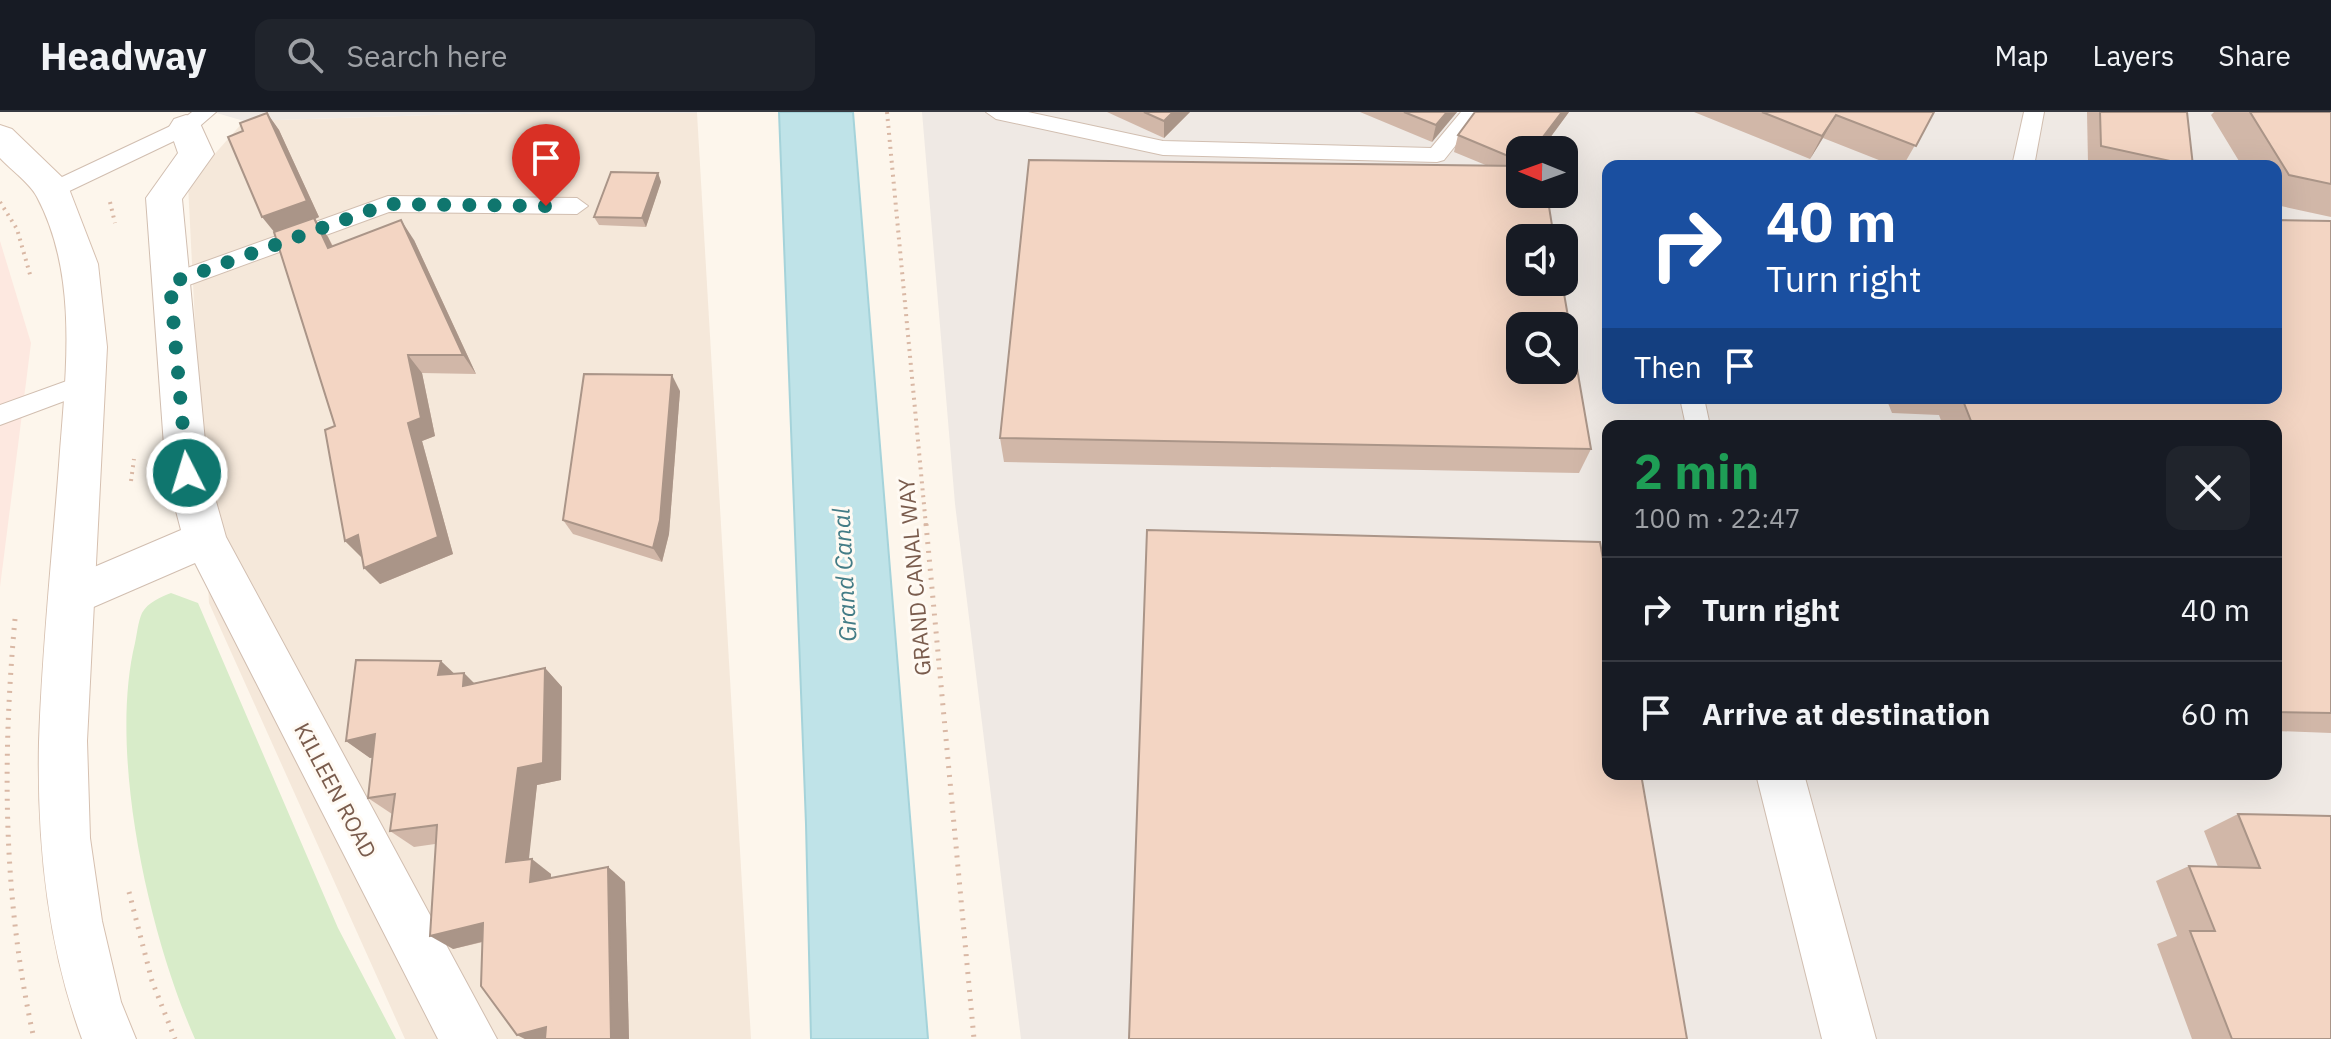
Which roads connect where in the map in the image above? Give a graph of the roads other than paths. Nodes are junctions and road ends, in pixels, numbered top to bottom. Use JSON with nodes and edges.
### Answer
{"nodes":[{"id":1,"x":996,"y":112,"type":"edge"},
{"id":2,"x":1472,"y":112,"type":"edge"},
{"id":3,"x":2034,"y":112,"type":"edge"},
{"id":4,"x":196,"y":119,"type":"edge"},
{"id":5,"x":0,"y":137,"type":"edge"},
{"id":6,"x":2024,"y":160,"type":"edge"},
{"id":7,"x":53,"y":190,"type":"junction"},
{"id":8,"x":577,"y":206,"type":"dead end"},
{"id":9,"x":170,"y":283,"type":"junction"},
{"id":10,"x":86,"y":383,"type":"junction"},
{"id":11,"x":0,"y":415,"type":"edge"},
{"id":12,"x":205,"y":539,"type":"junction"},
{"id":13,"x":75,"y":596,"type":"junction"},
{"id":14,"x":1782,"y":780,"type":"edge"},
{"id":15,"x":109,"y":1039,"type":"edge"},
{"id":16,"x":470,"y":1039,"type":"edge"},
{"id":17,"x":1849,"y":1039,"type":"edge"}],
"edges":[{"from":1,"to":2,"type":"lane"},
{"from":3,"to":6,"type":"lane"},
{"from":4,"to":7,"type":"lane"},
{"from":4,"to":9,"type":"street","name":"KILLEEN ROAD"},
{"from":5,"to":7,"type":"street"},
{"from":7,"to":10,"type":"street"},
{"from":8,"to":9,"type":"lane"},
{"from":9,"to":12,"type":"street","name":"KILLEEN ROAD"},
{"from":10,"to":11,"type":"lane"},
{"from":10,"to":13,"type":"street"},
{"from":12,"to":13,"type":"street"},
{"from":12,"to":16,"type":"street","name":"KILLEEN ROAD"},
{"from":13,"to":15,"type":"street"},
{"from":14,"to":17,"type":"street"}]}
